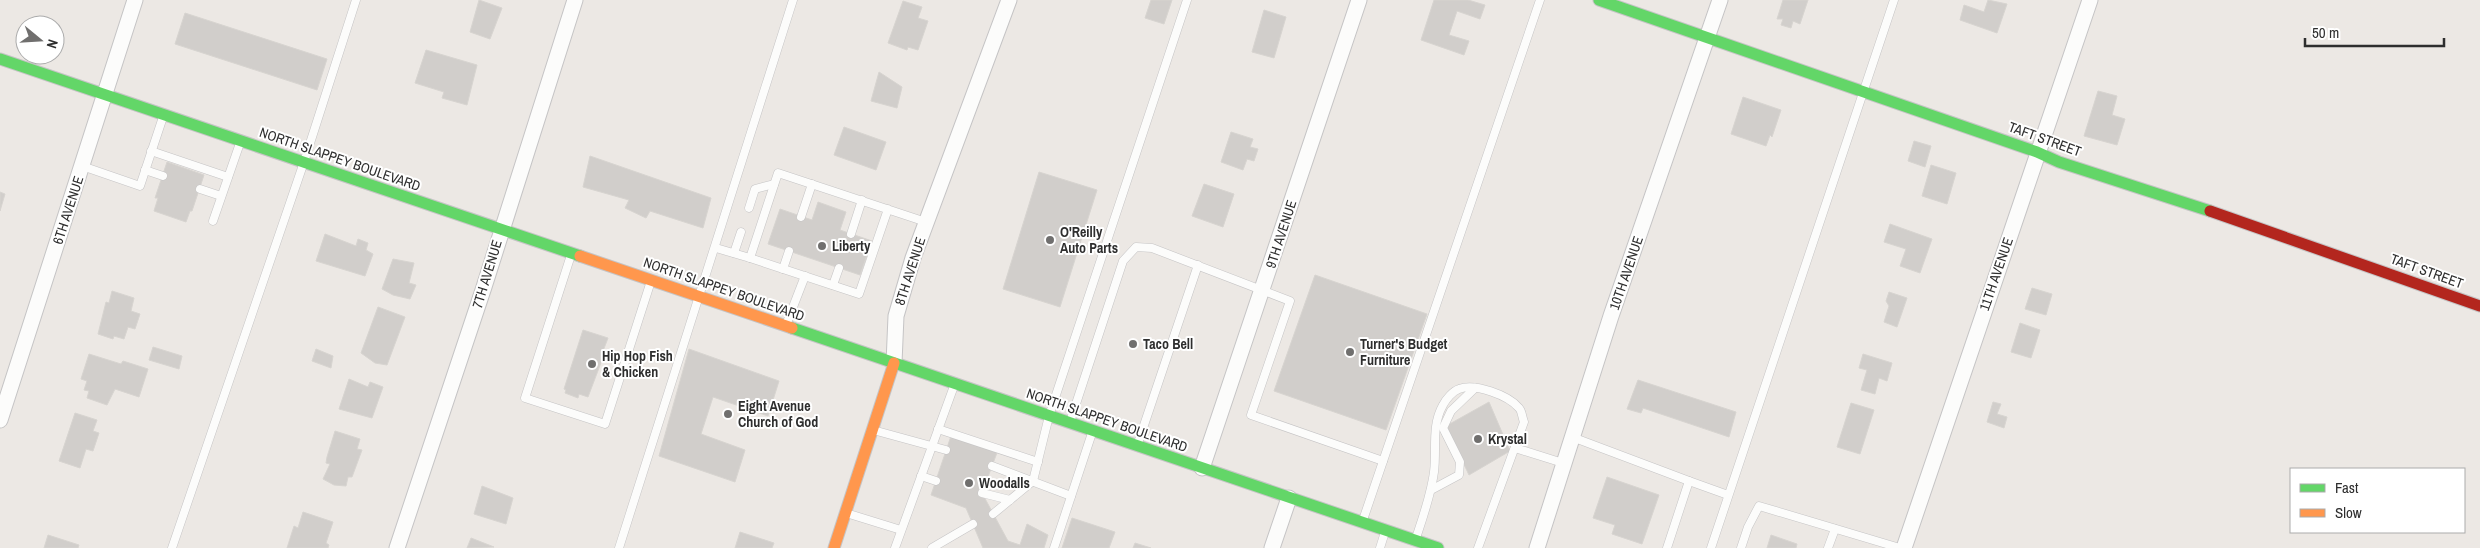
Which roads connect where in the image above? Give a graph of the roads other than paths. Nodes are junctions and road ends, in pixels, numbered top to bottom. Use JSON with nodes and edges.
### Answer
{"nodes":[{"id":1,"x":135,"y":0,"type":"edge"},
{"id":2,"x":356,"y":0,"type":"edge"},
{"id":3,"x":575,"y":0,"type":"edge"},
{"id":4,"x":793,"y":0,"type":"edge"},
{"id":5,"x":1009,"y":0,"type":"edge"},
{"id":6,"x":1187,"y":0,"type":"edge"},
{"id":7,"x":1359,"y":0,"type":"edge"},
{"id":8,"x":1540,"y":0,"type":"edge"},
{"id":9,"x":1599,"y":0,"type":"edge"},
{"id":10,"x":1720,"y":0,"type":"edge"},
{"id":11,"x":1894,"y":0,"type":"edge"},
{"id":12,"x":2090,"y":0,"type":"edge"},
{"id":13,"x":1706,"y":36,"type":"junction"},
{"id":14,"x":0,"y":59,"type":"edge"},
{"id":15,"x":1863,"y":91,"type":"junction"},
{"id":16,"x":104,"y":94,"type":"junction"},
{"id":17,"x":164,"y":115,"type":"junction"},
{"id":18,"x":240,"y":141,"type":"junction"},
{"id":19,"x":151,"y":151,"type":"junction"},
{"id":20,"x":2037,"y":152,"type":"junction"},
{"id":21,"x":304,"y":162,"type":"junction"},
{"id":22,"x":82,"y":166,"type":"junction"},
{"id":23,"x":145,"y":170,"type":"junction"},
{"id":24,"x":163,"y":176,"type":"dead end"},
{"id":25,"x":228,"y":177,"type":"junction"},
{"id":26,"x":774,"y":184,"type":"junction"},
{"id":27,"x":812,"y":184,"type":"junction"},
{"id":28,"x":200,"y":189,"type":"dead end"},
{"id":29,"x":222,"y":196,"type":"junction"},
{"id":30,"x":862,"y":200,"type":"junction"},
{"id":31,"x":749,"y":208,"type":"dead end"},
{"id":32,"x":888,"y":209,"type":"junction"},
{"id":33,"x":801,"y":217,"type":"dead end"},
{"id":34,"x":213,"y":221,"type":"dead end"},
{"id":35,"x":926,"y":222,"type":"junction"},
{"id":36,"x":501,"y":229,"type":"junction"},
{"id":37,"x":741,"y":232,"type":"dead end"},
{"id":38,"x":851,"y":234,"type":"dead end"},
{"id":39,"x":716,"y":248,"type":"junction"},
{"id":40,"x":789,"y":251,"type":"dead end"},
{"id":41,"x":572,"y":253,"type":"junction"},
{"id":42,"x":734,"y":253,"type":"junction"},
{"id":43,"x":750,"y":258,"type":"junction"},
{"id":44,"x":1198,"y":265,"type":"junction"},
{"id":45,"x":839,"y":268,"type":"dead end"},
{"id":46,"x":784,"y":269,"type":"junction"},
{"id":47,"x":805,"y":276,"type":"junction"},
{"id":48,"x":651,"y":280,"type":"junction"},
{"id":49,"x":833,"y":285,"type":"junction"},
{"id":50,"x":1263,"y":290,"type":"junction"},
{"id":51,"x":700,"y":297,"type":"junction"},
{"id":52,"x":2480,"y":306,"type":"edge"},
{"id":53,"x":786,"y":326,"type":"junction"},
{"id":54,"x":894,"y":363,"type":"junction"},
{"id":55,"x":955,"y":384,"type":"junction"},
{"id":56,"x":1475,"y":388,"type":"junction"},
{"id":57,"x":1049,"y":416,"type":"junction"},
{"id":58,"x":0,"y":420,"type":"edge"},
{"id":59,"x":1069,"y":423,"type":"junction"},
{"id":60,"x":938,"y":429,"type":"junction"},
{"id":61,"x":873,"y":430,"type":"junction"},
{"id":62,"x":1092,"y":431,"type":"junction"},
{"id":63,"x":1572,"y":436,"type":"junction"},
{"id":64,"x":1137,"y":446,"type":"junction"},
{"id":65,"x":932,"y":447,"type":"junction"},
{"id":66,"x":1515,"y":448,"type":"junction"},
{"id":67,"x":946,"y":450,"type":"dead end"},
{"id":68,"x":1383,"y":461,"type":"junction"},
{"id":69,"x":1038,"y":462,"type":"junction"},
{"id":70,"x":1563,"y":463,"type":"junction"},
{"id":71,"x":992,"y":466,"type":"dead end"},
{"id":72,"x":1202,"y":468,"type":"junction"},
{"id":73,"x":921,"y":476,"type":"junction"},
{"id":74,"x":936,"y":480,"type":"dead end"},
{"id":75,"x":1689,"y":481,"type":"junction"},
{"id":76,"x":1033,"y":482,"type":"junction"},
{"id":77,"x":1432,"y":490,"type":"junction"},
{"id":78,"x":982,"y":493,"type":"dead end"},
{"id":79,"x":1728,"y":495,"type":"junction"},
{"id":80,"x":1071,"y":496,"type":"junction"},
{"id":81,"x":1289,"y":498,"type":"junction"},
{"id":82,"x":1010,"y":500,"type":"junction"},
{"id":83,"x":846,"y":513,"type":"junction"},
{"id":84,"x":993,"y":514,"type":"dead end"},
{"id":85,"x":1362,"y":522,"type":"junction"},
{"id":86,"x":973,"y":524,"type":"dead end"},
{"id":87,"x":1835,"y":529,"type":"junction"},
{"id":88,"x":902,"y":530,"type":"junction"},
{"id":89,"x":1386,"y":530,"type":"junction"},
{"id":90,"x":1415,"y":540,"type":"junction"},
{"id":91,"x":172,"y":548,"type":"edge"},
{"id":92,"x":397,"y":548,"type":"edge"},
{"id":93,"x":619,"y":548,"type":"edge"},
{"id":94,"x":834,"y":548,"type":"edge"},
{"id":95,"x":895,"y":548,"type":"edge"},
{"id":96,"x":932,"y":548,"type":"edge"},
{"id":97,"x":1054,"y":548,"type":"edge"},
{"id":98,"x":1272,"y":548,"type":"edge"},
{"id":99,"x":1380,"y":548,"type":"edge"},
{"id":100,"x":1438,"y":548,"type":"edge"},
{"id":101,"x":1478,"y":548,"type":"edge"},
{"id":102,"x":1537,"y":548,"type":"edge"},
{"id":103,"x":1667,"y":548,"type":"edge"},
{"id":104,"x":1711,"y":548,"type":"edge"},
{"id":105,"x":1741,"y":548,"type":"edge"},
{"id":106,"x":1828,"y":548,"type":"edge"},
{"id":107,"x":1900,"y":548,"type":"edge"},
{"id":108,"x":1904,"y":548,"type":"edge"}],
"edges":[{"from":1,"to":16,"type":"street","name":"6TH AVENUE"},
{"from":2,"to":21,"type":"lane"},
{"from":3,"to":36,"type":"street","name":"7TH AVENUE"},
{"from":4,"to":39,"type":"lane"},
{"from":5,"to":35,"type":"street","name":"8TH AVENUE"},
{"from":6,"to":57,"type":"lane"},
{"from":7,"to":50,"type":"street","name":"9TH AVENUE"},
{"from":8,"to":68,"type":"lane"},
{"from":9,"to":13,"type":"main road","name":"TAFT STREET"},
{"from":10,"to":13,"type":"street","name":"10TH AVENUE"},
{"from":11,"to":15,"type":"lane"},
{"from":12,"to":20,"type":"street","name":"11TH AVENUE"},
{"from":13,"to":15,"type":"main road","name":"TAFT STREET"},
{"from":13,"to":63,"type":"street","name":"10TH AVENUE"},
{"from":14,"to":16,"type":"main road","name":"NORTH SLAPPEY BOULEVARD"},
{"from":15,"to":20,"type":"main road","name":"TAFT STREET"},
{"from":15,"to":79,"type":"lane"},
{"from":16,"to":17,"type":"main road","name":"NORTH SLAPPEY BOULEVARD"},
{"from":16,"to":22,"type":"street","name":"6TH AVENUE"},
{"from":17,"to":18,"type":"main road","name":"NORTH SLAPPEY BOULEVARD"},
{"from":17,"to":19,"type":"lane"},
{"from":18,"to":21,"type":"main road","name":"NORTH SLAPPEY BOULEVARD"},
{"from":18,"to":25,"type":"lane"},
{"from":19,"to":23,"type":"lane"},
{"from":19,"to":25,"type":"lane"},
{"from":20,"to":52,"type":"main road","name":"TAFT STREET"},
{"from":20,"to":108,"type":"street","name":"11TH AVENUE"},
{"from":21,"to":36,"type":"main road","name":"NORTH SLAPPEY BOULEVARD"},
{"from":21,"to":91,"type":"lane"},
{"from":22,"to":23,"type":"lane"},
{"from":22,"to":58,"type":"street","name":"6TH AVENUE"},
{"from":23,"to":24,"type":"lane"},
{"from":25,"to":29,"type":"lane"},
{"from":26,"to":27,"type":"lane"},
{"from":26,"to":31,"type":"lane"},
{"from":26,"to":43,"type":"lane"},
{"from":27,"to":30,"type":"lane"},
{"from":27,"to":33,"type":"lane"},
{"from":28,"to":29,"type":"lane"},
{"from":29,"to":34,"type":"lane"},
{"from":30,"to":32,"type":"lane"},
{"from":30,"to":38,"type":"lane"},
{"from":32,"to":35,"type":"lane"},
{"from":32,"to":49,"type":"lane"},
{"from":35,"to":54,"type":"street","name":"8TH AVENUE"},
{"from":36,"to":41,"type":"main road","name":"NORTH SLAPPEY BOULEVARD"},
{"from":36,"to":92,"type":"street","name":"7TH AVENUE"},
{"from":37,"to":42,"type":"lane"},
{"from":39,"to":42,"type":"lane"},
{"from":39,"to":51,"type":"lane"},
{"from":40,"to":46,"type":"lane"},
{"from":41,"to":48,"type":"main road","name":"NORTH SLAPPEY BOULEVARD"},
{"from":41,"to":48,"type":"lane"},
{"from":42,"to":43,"type":"lane"},
{"from":43,"to":46,"type":"lane"},
{"from":44,"to":50,"type":"lane"},
{"from":44,"to":59,"type":"lane"},
{"from":44,"to":64,"type":"lane"},
{"from":45,"to":49,"type":"lane"},
{"from":46,"to":47,"type":"lane"},
{"from":47,"to":49,"type":"lane"},
{"from":47,"to":53,"type":"lane"},
{"from":48,"to":51,"type":"main road","name":"NORTH SLAPPEY BOULEVARD"},
{"from":50,"to":68,"type":"lane"},
{"from":50,"to":72,"type":"street","name":"9TH AVENUE"},
{"from":51,"to":53,"type":"main road","name":"NORTH SLAPPEY BOULEVARD"},
{"from":51,"to":93,"type":"lane"},
{"from":53,"to":54,"type":"main road","name":"NORTH SLAPPEY BOULEVARD"},
{"from":54,"to":55,"type":"main road","name":"NORTH SLAPPEY BOULEVARD"},
{"from":54,"to":61,"type":"main road","name":"8TH AVENUE"},
{"from":55,"to":57,"type":"main road","name":"NORTH SLAPPEY BOULEVARD"},
{"from":55,"to":60,"type":"lane"},
{"from":56,"to":66,"type":"lane"},
{"from":56,"to":77,"type":"lane"},
{"from":56,"to":77,"type":"lane"},
{"from":57,"to":59,"type":"main road","name":"NORTH SLAPPEY BOULEVARD"},
{"from":57,"to":69,"type":"lane"},
{"from":59,"to":62,"type":"main road","name":"NORTH SLAPPEY BOULEVARD"},
{"from":60,"to":65,"type":"lane"},
{"from":60,"to":69,"type":"lane"},
{"from":61,"to":65,"type":"lane"},
{"from":61,"to":83,"type":"main road","name":"8TH AVENUE"},
{"from":62,"to":64,"type":"main road","name":"NORTH SLAPPEY BOULEVARD"},
{"from":62,"to":80,"type":"lane"},
{"from":63,"to":70,"type":"street","name":"10TH AVENUE"},
{"from":63,"to":75,"type":"lane"},
{"from":64,"to":72,"type":"main road","name":"NORTH SLAPPEY BOULEVARD"},
{"from":65,"to":67,"type":"lane"},
{"from":65,"to":73,"type":"lane"},
{"from":66,"to":70,"type":"lane"},
{"from":66,"to":101,"type":"lane"},
{"from":68,"to":85,"type":"lane"},
{"from":69,"to":76,"type":"lane"},
{"from":70,"to":102,"type":"street","name":"10TH AVENUE"},
{"from":71,"to":76,"type":"lane"},
{"from":72,"to":81,"type":"main road","name":"NORTH SLAPPEY BOULEVARD"},
{"from":73,"to":74,"type":"lane"},
{"from":73,"to":88,"type":"lane"},
{"from":75,"to":79,"type":"lane"},
{"from":75,"to":103,"type":"lane"},
{"from":76,"to":80,"type":"lane"},
{"from":76,"to":82,"type":"lane"},
{"from":77,"to":90,"type":"lane"},
{"from":78,"to":82,"type":"lane"},
{"from":79,"to":104,"type":"lane"},
{"from":80,"to":97,"type":"lane"},
{"from":81,"to":85,"type":"main road","name":"NORTH SLAPPEY BOULEVARD"},
{"from":81,"to":98,"type":"street"},
{"from":82,"to":84,"type":"lane"},
{"from":83,"to":88,"type":"lane"},
{"from":83,"to":94,"type":"main road","name":"8TH AVENUE"},
{"from":85,"to":89,"type":"main road","name":"NORTH SLAPPEY BOULEVARD"},
{"from":86,"to":96,"type":"lane"},
{"from":87,"to":105,"type":"lane"},
{"from":87,"to":106,"type":"lane"},
{"from":87,"to":107,"type":"lane"},
{"from":88,"to":95,"type":"lane"},
{"from":89,"to":90,"type":"main road","name":"NORTH SLAPPEY BOULEVARD"},
{"from":89,"to":99,"type":"lane"},
{"from":90,"to":100,"type":"main road","name":"NORTH SLAPPEY BOULEVARD"}]}
